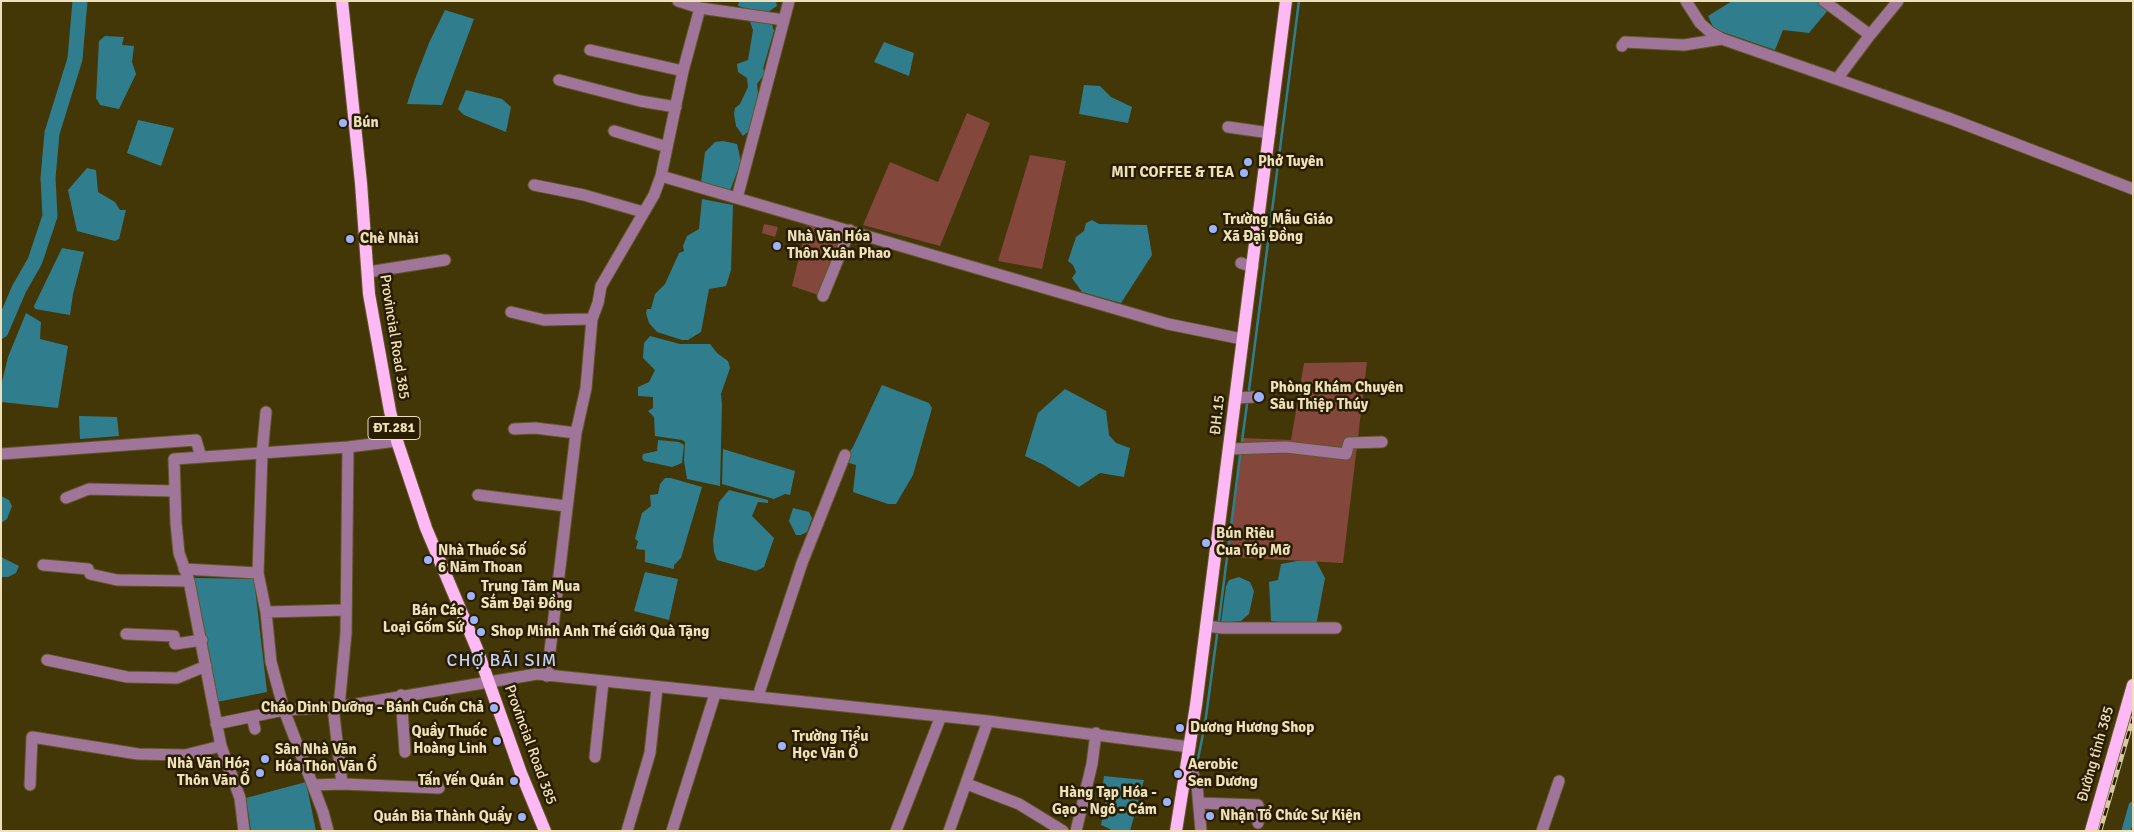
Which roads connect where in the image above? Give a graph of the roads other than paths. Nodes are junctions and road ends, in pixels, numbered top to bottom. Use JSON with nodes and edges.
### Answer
{"nodes":[{"id":1,"x":342,"y":1,"type":"edge"},
{"id":2,"x":678,"y":1,"type":"edge"},
{"id":3,"x":789,"y":1,"type":"edge"},
{"id":4,"x":1286,"y":1,"type":"edge"},
{"id":5,"x":1686,"y":1,"type":"edge"},
{"id":6,"x":1824,"y":1,"type":"edge"},
{"id":7,"x":1898,"y":1,"type":"edge"},
{"id":8,"x":700,"y":8,"type":"junction"},
{"id":9,"x":784,"y":20,"type":"junction"},
{"id":10,"x":1870,"y":35,"type":"junction"},
{"id":11,"x":1722,"y":39,"type":"junction"},
{"id":12,"x":1622,"y":46,"type":"dead end"},
{"id":13,"x":590,"y":50,"type":"dead end"},
{"id":14,"x":683,"y":71,"type":"junction"},
{"id":15,"x":1837,"y":79,"type":"junction"},
{"id":16,"x":559,"y":80,"type":"dead end"},
{"id":17,"x":676,"y":107,"type":"junction"},
{"id":18,"x":1228,"y":127,"type":"dead end"},
{"id":19,"x":614,"y":131,"type":"dead end"},
{"id":20,"x":1270,"y":133,"type":"junction"},
{"id":21,"x":667,"y":147,"type":"junction"},
{"id":22,"x":661,"y":176,"type":"junction"},
{"id":23,"x":534,"y":185,"type":"dead end"},
{"id":24,"x":2133,"y":188,"type":"edge"},
{"id":25,"x":737,"y":198,"type":"junction"},
{"id":26,"x":643,"y":212,"type":"junction"},
{"id":27,"x":850,"y":230,"type":"junction"},
{"id":28,"x":445,"y":260,"type":"dead end"},
{"id":29,"x":368,"y":272,"type":"junction"},
{"id":30,"x":823,"y":296,"type":"dead end"},
{"id":31,"x":511,"y":312,"type":"dead end"},
{"id":32,"x":592,"y":319,"type":"junction"},
{"id":33,"x":1242,"y":339,"type":"junction"},
{"id":34,"x":1253,"y":397,"type":"dead end"},
{"id":35,"x":1236,"y":398,"type":"junction"},
{"id":36,"x":266,"y":412,"type":"dead end"},
{"id":37,"x":514,"y":429,"type":"dead end"},
{"id":38,"x":576,"y":433,"type":"junction"},
{"id":39,"x":397,"y":441,"type":"junction"},
{"id":40,"x":1382,"y":442,"type":"dead end"},
{"id":41,"x":348,"y":447,"type":"junction"},
{"id":42,"x":1230,"y":449,"type":"junction"},
{"id":43,"x":1,"y":454,"type":"edge"},
{"id":44,"x":262,"y":454,"type":"junction"},
{"id":45,"x":845,"y":455,"type":"dead end"},
{"id":46,"x":200,"y":457,"type":"junction"},
{"id":47,"x":174,"y":491,"type":"junction"},
{"id":48,"x":478,"y":495,"type":"dead end"},
{"id":49,"x":66,"y":498,"type":"dead end"},
{"id":50,"x":566,"y":506,"type":"junction"},
{"id":51,"x":43,"y":565,"type":"dead end"},
{"id":52,"x":184,"y":569,"type":"junction"},
{"id":53,"x":258,"y":573,"type":"junction"},
{"id":54,"x":189,"y":581,"type":"junction"},
{"id":55,"x":345,"y":610,"type":"junction"},
{"id":56,"x":266,"y":612,"type":"junction"},
{"id":57,"x":1206,"y":626,"type":"junction"},
{"id":58,"x":1336,"y":628,"type":"dead end"},
{"id":59,"x":126,"y":634,"type":"dead end"},
{"id":60,"x":202,"y":640,"type":"junction"},
{"id":61,"x":47,"y":660,"type":"dead end"},
{"id":62,"x":206,"y":666,"type":"junction"},
{"id":63,"x":547,"y":676,"type":"junction"},
{"id":64,"x":489,"y":681,"type":"junction"},
{"id":65,"x":603,"y":682,"type":"junction"},
{"id":66,"x":2133,"y":686,"type":"edge"},
{"id":67,"x":657,"y":688,"type":"junction"},
{"id":68,"x":715,"y":694,"type":"junction"},
{"id":69,"x":402,"y":695,"type":"junction"},
{"id":70,"x":758,"y":696,"type":"junction"},
{"id":71,"x":336,"y":707,"type":"junction"},
{"id":72,"x":284,"y":710,"type":"junction"},
{"id":73,"x":941,"y":716,"type":"junction"},
{"id":74,"x":252,"y":717,"type":"junction"},
{"id":75,"x":988,"y":721,"type":"junction"},
{"id":76,"x":216,"y":724,"type":"junction"},
{"id":77,"x":255,"y":728,"type":"dead end"},
{"id":78,"x":1096,"y":733,"type":"junction"},
{"id":79,"x":221,"y":746,"type":"junction"},
{"id":80,"x":405,"y":752,"type":"dead end"},
{"id":81,"x":1189,"y":753,"type":"junction"},
{"id":82,"x":595,"y":757,"type":"dead end"},
{"id":83,"x":1559,"y":781,"type":"dead end"},
{"id":84,"x":342,"y":784,"type":"junction"},
{"id":85,"x":967,"y":784,"type":"junction"},
{"id":86,"x":30,"y":785,"type":"dead end"},
{"id":87,"x":313,"y":785,"type":"junction"},
{"id":88,"x":439,"y":788,"type":"dead end"},
{"id":89,"x":1199,"y":803,"type":"junction"},
{"id":90,"x":1258,"y":823,"type":"dead end"},
{"id":91,"x":244,"y":831,"type":"edge"},
{"id":92,"x":328,"y":831,"type":"edge"},
{"id":93,"x":545,"y":831,"type":"edge"},
{"id":94,"x":628,"y":831,"type":"edge"},
{"id":95,"x":672,"y":831,"type":"edge"},
{"id":96,"x":896,"y":831,"type":"edge"},
{"id":97,"x":949,"y":831,"type":"edge"},
{"id":98,"x":1063,"y":831,"type":"edge"},
{"id":99,"x":1076,"y":831,"type":"edge"},
{"id":100,"x":1176,"y":831,"type":"edge"},
{"id":101,"x":1201,"y":831,"type":"edge"},
{"id":102,"x":1542,"y":831,"type":"edge"},
{"id":103,"x":2091,"y":831,"type":"edge"}],
"edges":[{"from":1,"to":29,"type":"main road","name":"Provincial Road 385","number":"ĐT.281"},
{"from":2,"to":8,"type":"street"},
{"from":3,"to":9,"type":"street"},
{"from":4,"to":20,"type":"main road","name":"ĐH.15","number":"ĐH.15"},
{"from":5,"to":11,"type":"street"},
{"from":6,"to":10,"type":"street"},
{"from":7,"to":10,"type":"street"},
{"from":8,"to":9,"type":"street"},
{"from":8,"to":14,"type":"street"},
{"from":9,"to":25,"type":"street"},
{"from":10,"to":15,"type":"street"},
{"from":11,"to":12,"type":"street"},
{"from":11,"to":15,"type":"street"},
{"from":13,"to":14,"type":"street"},
{"from":14,"to":17,"type":"street"},
{"from":15,"to":24,"type":"street"},
{"from":16,"to":17,"type":"street"},
{"from":17,"to":21,"type":"street"},
{"from":18,"to":20,"type":"street"},
{"from":19,"to":21,"type":"street"},
{"from":20,"to":33,"type":"main road","name":"ĐH.15","number":"ĐH.15"},
{"from":21,"to":22,"type":"street"},
{"from":22,"to":25,"type":"street"},
{"from":22,"to":26,"type":"street"},
{"from":23,"to":26,"type":"street"},
{"from":25,"to":27,"type":"street"},
{"from":26,"to":32,"type":"street"},
{"from":27,"to":30,"type":"street"},
{"from":27,"to":33,"type":"street"},
{"from":28,"to":29,"type":"street"},
{"from":29,"to":39,"type":"main road","name":"Provincial Road 385","number":"ĐT.281"},
{"from":31,"to":32,"type":"street"},
{"from":32,"to":38,"type":"street"},
{"from":33,"to":35,"type":"main road","name":"ĐH.15","number":"ĐH.15"},
{"from":34,"to":35,"type":"street"},
{"from":35,"to":42,"type":"main road","name":"ĐH.15","number":"ĐH.15"},
{"from":36,"to":44,"type":"street"},
{"from":37,"to":38,"type":"street"},
{"from":38,"to":50,"type":"street"},
{"from":39,"to":41,"type":"street"},
{"from":39,"to":64,"type":"main road","name":"Provincial Road 385","number":"ĐT.281"},
{"from":40,"to":42,"type":"street"},
{"from":41,"to":44,"type":"street"},
{"from":41,"to":55,"type":"street"},
{"from":42,"to":57,"type":"main road","name":"ĐH.15","number":"ĐH.15"},
{"from":43,"to":46,"type":"street"},
{"from":44,"to":46,"type":"street"},
{"from":44,"to":53,"type":"street"},
{"from":45,"to":70,"type":"street"},
{"from":46,"to":47,"type":"street"},
{"from":47,"to":49,"type":"street"},
{"from":47,"to":52,"type":"street"},
{"from":48,"to":50,"type":"street"},
{"from":50,"to":63,"type":"street"},
{"from":51,"to":54,"type":"street"},
{"from":52,"to":53,"type":"street"},
{"from":52,"to":54,"type":"street"},
{"from":53,"to":56,"type":"street"},
{"from":54,"to":60,"type":"street"},
{"from":55,"to":56,"type":"street"},
{"from":55,"to":71,"type":"street"},
{"from":56,"to":72,"type":"street"},
{"from":57,"to":58,"type":"street"},
{"from":57,"to":81,"type":"main road","name":"ĐH.15","number":"ĐH.15"},
{"from":59,"to":60,"type":"street"},
{"from":60,"to":62,"type":"street"},
{"from":61,"to":62,"type":"street"},
{"from":62,"to":76,"type":"street"},
{"from":63,"to":64,"type":"street"},
{"from":63,"to":65,"type":"street"},
{"from":64,"to":69,"type":"street"},
{"from":64,"to":93,"type":"main road","name":"Provincial Road 385","number":"ĐT.281"},
{"from":65,"to":67,"type":"street"},
{"from":65,"to":82,"type":"street"},
{"from":66,"to":103,"type":"main road","name":"Đường tỉnh 385"},
{"from":67,"to":68,"type":"street"},
{"from":67,"to":94,"type":"street"},
{"from":68,"to":70,"type":"street"},
{"from":68,"to":95,"type":"street"},
{"from":69,"to":71,"type":"street"},
{"from":69,"to":80,"type":"street"},
{"from":70,"to":73,"type":"street"},
{"from":71,"to":72,"type":"street"},
{"from":71,"to":84,"type":"street"},
{"from":72,"to":74,"type":"street"},
{"from":72,"to":87,"type":"street"},
{"from":73,"to":75,"type":"street"},
{"from":73,"to":96,"type":"street"},
{"from":74,"to":76,"type":"street"},
{"from":74,"to":77,"type":"street"},
{"from":75,"to":78,"type":"street"},
{"from":75,"to":85,"type":"street"},
{"from":76,"to":79,"type":"street"},
{"from":78,"to":81,"type":"street"},
{"from":78,"to":99,"type":"street"},
{"from":79,"to":86,"type":"street"},
{"from":79,"to":91,"type":"street"},
{"from":81,"to":89,"type":"street"},
{"from":81,"to":100,"type":"main road","name":"ĐH.15","number":"ĐH.15"},
{"from":83,"to":102,"type":"street"},
{"from":84,"to":87,"type":"street"},
{"from":84,"to":88,"type":"street"},
{"from":85,"to":97,"type":"street"},
{"from":85,"to":98,"type":"street"},
{"from":87,"to":92,"type":"street"},
{"from":89,"to":90,"type":"street"},
{"from":89,"to":101,"type":"street"}]}
